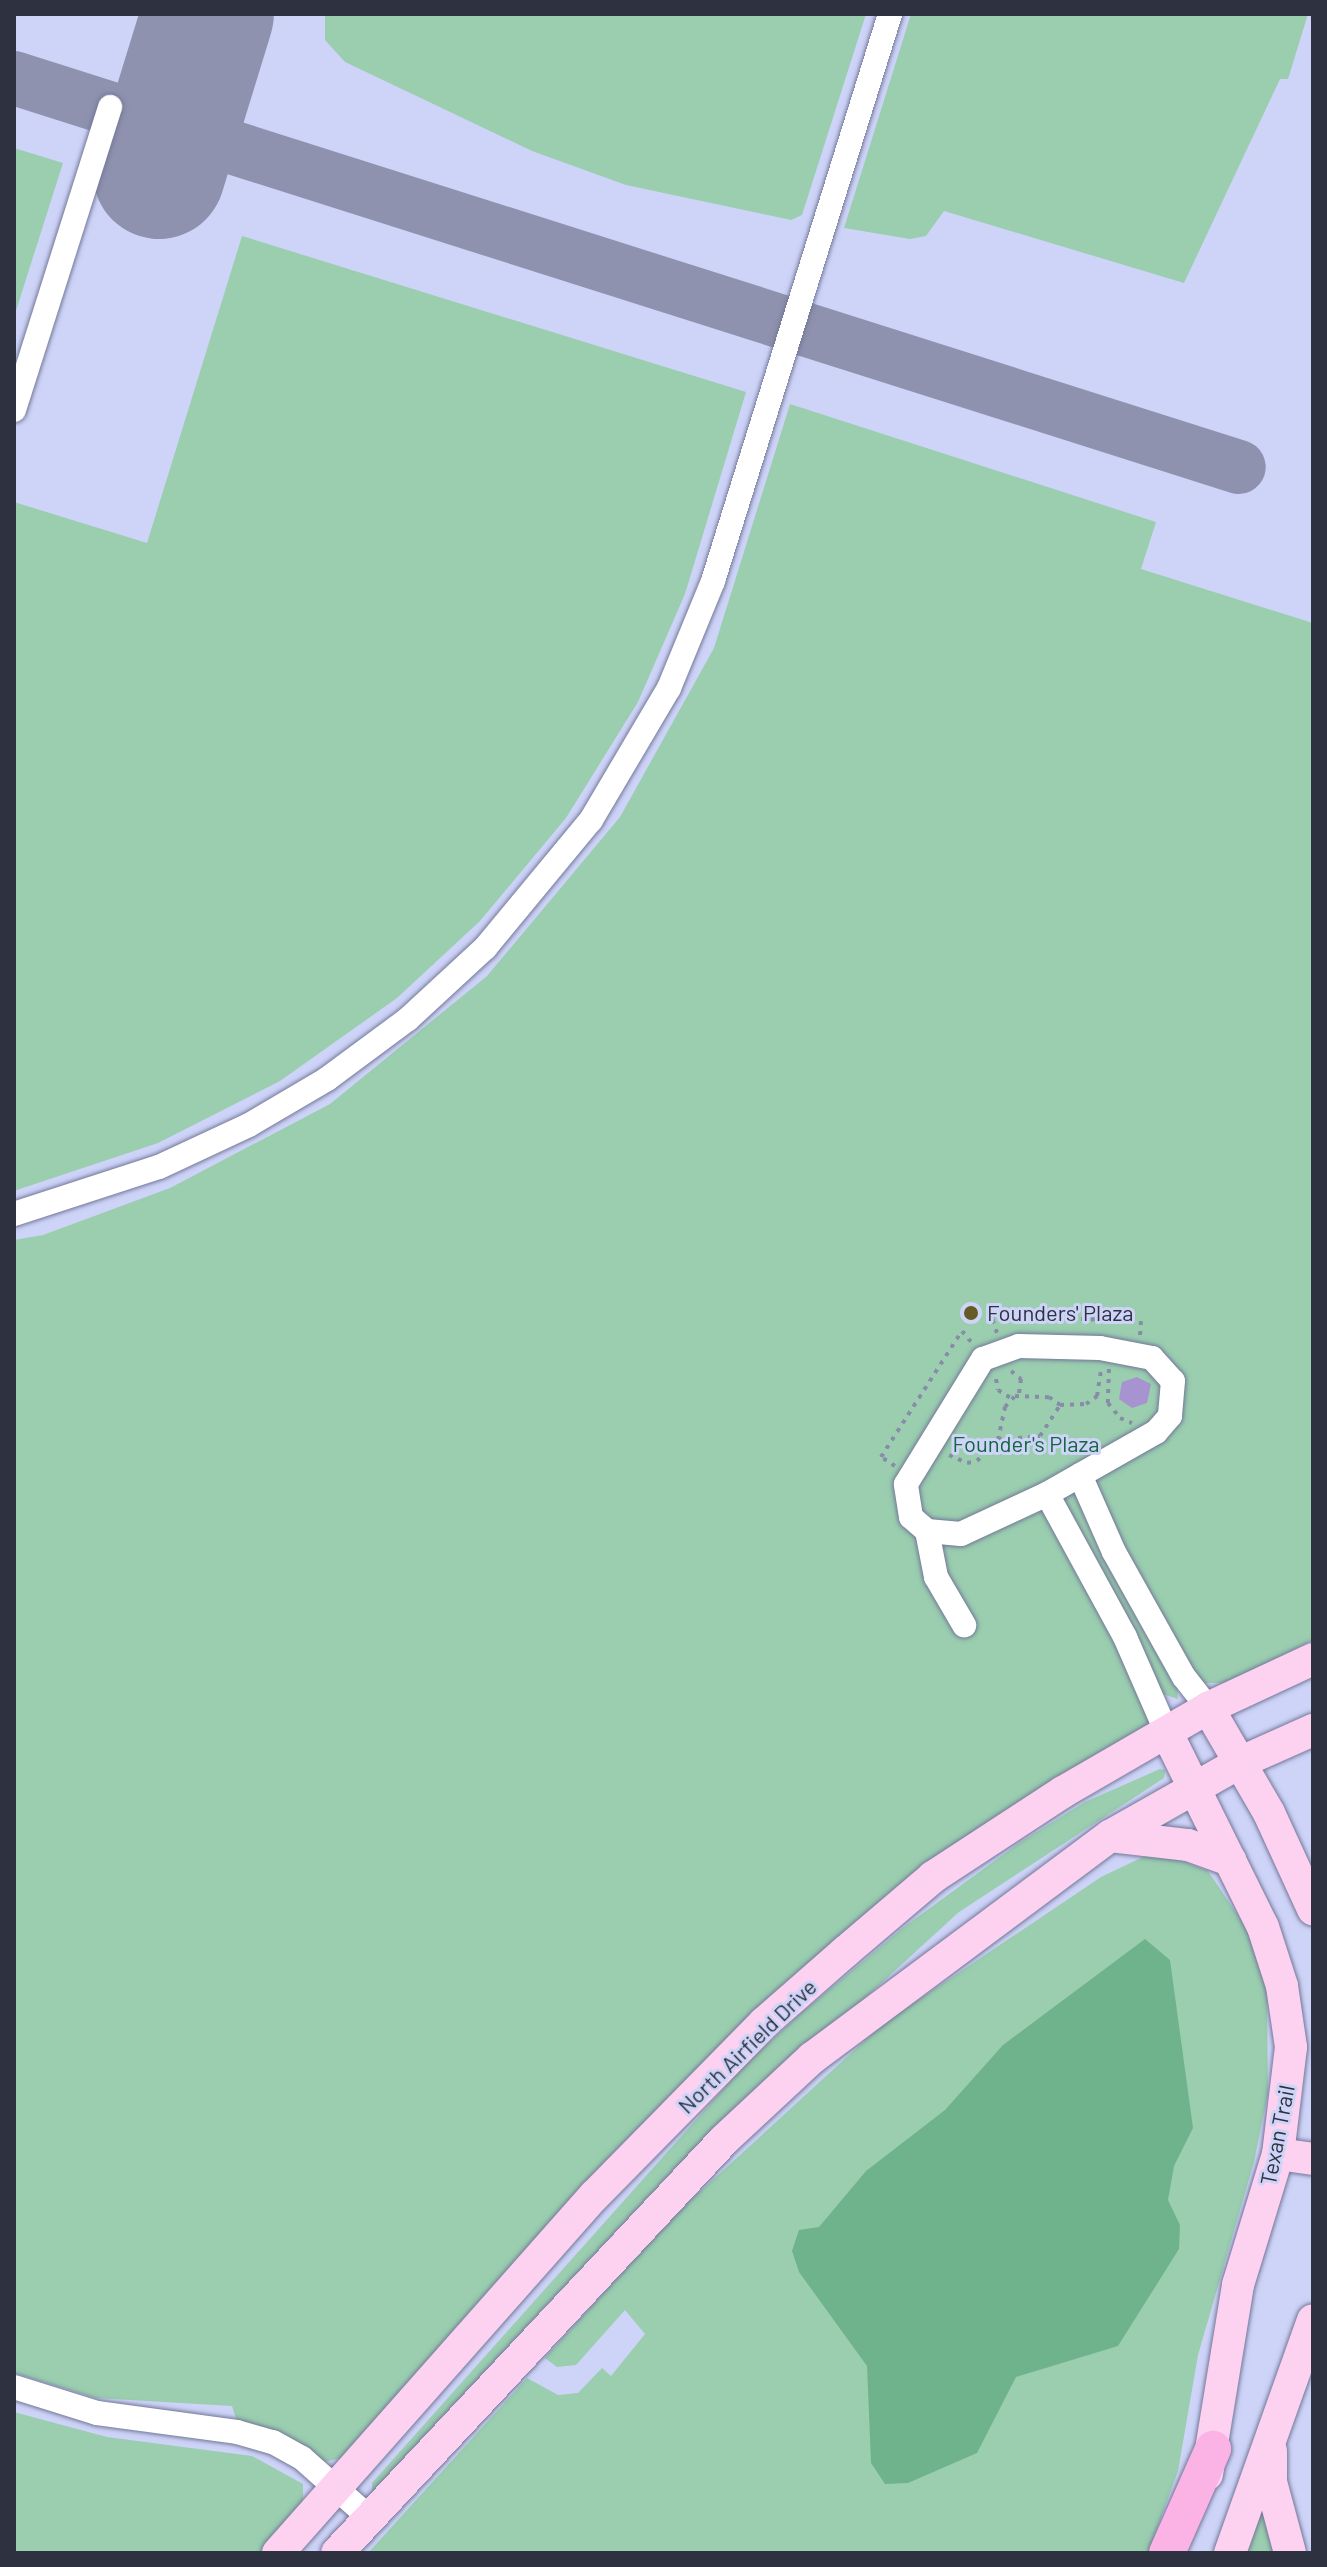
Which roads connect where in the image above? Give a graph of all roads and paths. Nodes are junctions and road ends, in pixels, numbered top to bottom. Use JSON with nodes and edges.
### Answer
{"nodes":[{"id":1,"x":890,"y":14,"type":"edge"},
{"id":2,"x":110,"y":107,"type":"dead end"},
{"id":3,"x":14,"y":410,"type":"edge"},
{"id":4,"x":14,"y":1214,"type":"edge"},
{"id":5,"x":962,"y":1331,"type":"dead end"},
{"id":6,"x":1104,"y":1358,"type":"junction"},
{"id":7,"x":1019,"y":1394,"type":"junction"},
{"id":8,"x":1011,"y":1398,"type":"junction"},
{"id":9,"x":1060,"y":1405,"type":"junction"},
{"id":10,"x":1139,"y":1424,"type":"dead end"},
{"id":11,"x":998,"y":1440,"type":"junction"},
{"id":12,"x":930,"y":1444,"type":"junction"},
{"id":13,"x":896,"y":1467,"type":"dead end"},
{"id":14,"x":1080,"y":1475,"type":"junction"},
{"id":15,"x":1047,"y":1494,"type":"junction"},
{"id":16,"x":927,"y":1531,"type":"junction"},
{"id":17,"x":1114,"y":1552,"type":"junction"},
{"id":18,"x":1085,"y":1565,"type":"junction"},
{"id":19,"x":1155,"y":1623,"type":"junction"},
{"id":20,"x":964,"y":1625,"type":"dead end"},
{"id":21,"x":1125,"y":1637,"type":"junction"},
{"id":22,"x":1313,"y":1659,"type":"edge"},
{"id":23,"x":1208,"y":1708,"type":"junction"},
{"id":24,"x":1313,"y":1730,"type":"edge"},
{"id":25,"x":1167,"y":1733,"type":"junction"},
{"id":26,"x":1241,"y":1762,"type":"junction"},
{"id":27,"x":1192,"y":1791,"type":"junction"},
{"id":28,"x":1110,"y":1836,"type":"junction"},
{"id":29,"x":1230,"y":1860,"type":"junction"},
{"id":30,"x":1313,"y":1909,"type":"edge"},
{"id":31,"x":1278,"y":2154,"type":"junction"},
{"id":32,"x":1313,"y":2159,"type":"edge"},
{"id":33,"x":1313,"y":2320,"type":"edge"},
{"id":34,"x":14,"y":2387,"type":"edge"},
{"id":35,"x":1270,"y":2431,"type":"junction"},
{"id":36,"x":1213,"y":2449,"type":"junction"},
{"id":37,"x":338,"y":2489,"type":"junction"},
{"id":38,"x":371,"y":2519,"type":"junction"},
{"id":39,"x":278,"y":2553,"type":"edge"},
{"id":40,"x":337,"y":2553,"type":"edge"},
{"id":41,"x":1167,"y":2553,"type":"edge"},
{"id":42,"x":1184,"y":2553,"type":"edge"},
{"id":43,"x":1230,"y":2553,"type":"edge"},
{"id":44,"x":1290,"y":2553,"type":"edge"}],
"edges":[{"from":1,"to":4,"type":"lane"},
{"from":2,"to":3,"type":"lane"},
{"from":5,"to":13,"type":"path"},
{"from":6,"to":9,"type":"path"},
{"from":6,"to":10,"type":"path"},
{"from":6,"to":12,"type":"lane"},
{"from":6,"to":14,"type":"lane"},
{"from":7,"to":8,"type":"path"},
{"from":7,"to":8,"type":"path"},
{"from":7,"to":9,"type":"path"},
{"from":8,"to":11,"type":"path"},
{"from":9,"to":11,"type":"path"},
{"from":11,"to":12,"type":"path"},
{"from":12,"to":16,"type":"lane"},
{"from":14,"to":15,"type":"lane"},
{"from":14,"to":17,"type":"lane"},
{"from":15,"to":16,"type":"lane"},
{"from":15,"to":18,"type":"lane"},
{"from":16,"to":20,"type":"lane"},
{"from":17,"to":18,"type":"lane"},
{"from":17,"to":19,"type":"lane"},
{"from":18,"to":21,"type":"lane"},
{"from":19,"to":21,"type":"lane"},
{"from":19,"to":23,"type":"lane"},
{"from":21,"to":25,"type":"lane"},
{"from":22,"to":23,"type":"main road","name":"North Airfield Drive"},
{"from":23,"to":25,"type":"main road","name":"North Airfield Drive"},
{"from":23,"to":26,"type":"main road"},
{"from":24,"to":26,"type":"main road"},
{"from":25,"to":27,"type":"main road","name":"Texan Trail"},
{"from":25,"to":37,"type":"main road","name":"North Airfield Drive"},
{"from":26,"to":27,"type":"main road"},
{"from":26,"to":30,"type":"main road"},
{"from":27,"to":28,"type":"main road"},
{"from":27,"to":29,"type":"main road","name":"Texan Trail"},
{"from":28,"to":29,"type":"main road"},
{"from":28,"to":38,"type":"main road"},
{"from":29,"to":31,"type":"main road","name":"Texan Trail"},
{"from":31,"to":32,"type":"main road"},
{"from":31,"to":36,"type":"main road","name":"Texan Trail"},
{"from":33,"to":35,"type":"main road"},
{"from":34,"to":37,"type":"lane"},
{"from":35,"to":43,"type":"main road"},
{"from":35,"to":44,"type":"main road"},
{"from":36,"to":41,"type":"highway"},
{"from":36,"to":42,"type":"main road","name":"Texan Trail"},
{"from":37,"to":38,"type":"lane"},
{"from":37,"to":39,"type":"main road","name":"North Airfield Drive"},
{"from":38,"to":40,"type":"main road"}]}
